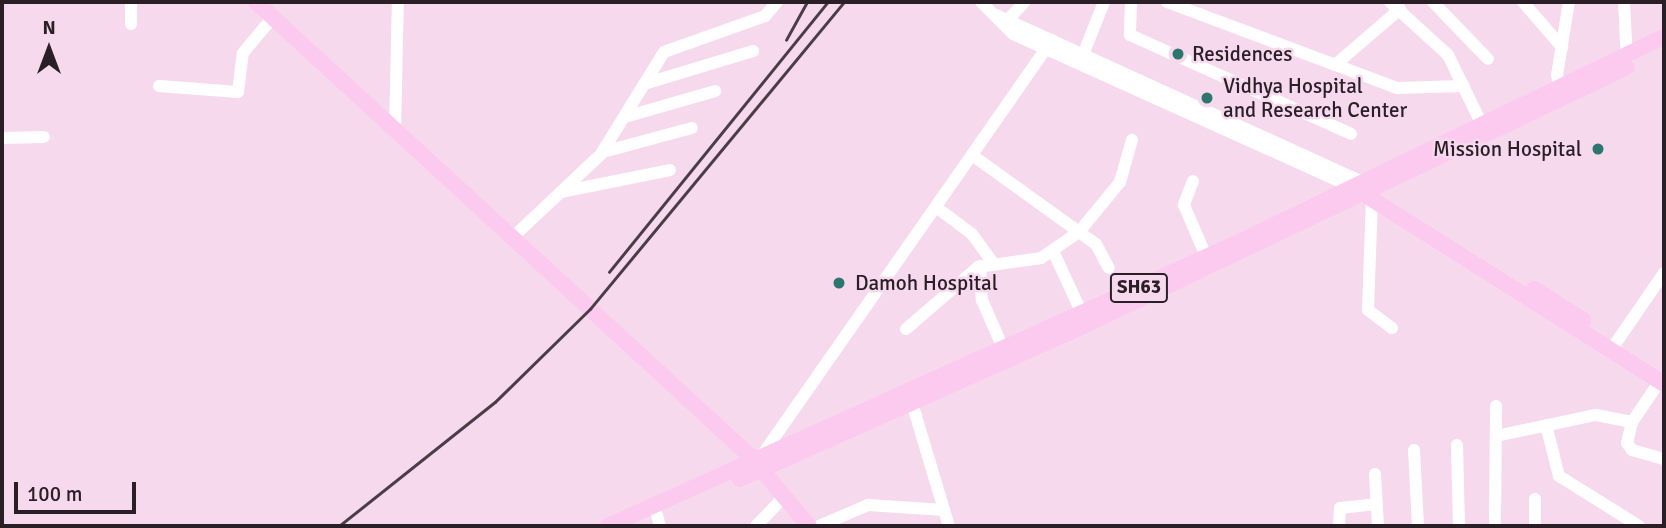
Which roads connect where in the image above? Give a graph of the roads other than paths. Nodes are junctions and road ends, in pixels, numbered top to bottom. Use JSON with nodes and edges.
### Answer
{"nodes":[{"id":1,"x":131,"y":2,"type":"edge"},
{"id":2,"x":256,"y":2,"type":"edge"},
{"id":3,"x":398,"y":2,"type":"edge"},
{"id":4,"x":777,"y":2,"type":"edge"},
{"id":5,"x":981,"y":2,"type":"edge"},
{"id":6,"x":1024,"y":2,"type":"edge"},
{"id":7,"x":1104,"y":2,"type":"edge"},
{"id":8,"x":1131,"y":2,"type":"edge"},
{"id":9,"x":1167,"y":2,"type":"edge"},
{"id":10,"x":1433,"y":2,"type":"edge"},
{"id":11,"x":1523,"y":2,"type":"edge"},
{"id":12,"x":1624,"y":2,"type":"edge"},
{"id":13,"x":1566,"y":3,"type":"edge"},
{"id":14,"x":1395,"y":5,"type":"edge"},
{"id":15,"x":990,"y":12,"type":"junction"},
{"id":16,"x":273,"y":17,"type":"junction"},
{"id":17,"x":1008,"y":20,"type":"junction"},
{"id":18,"x":131,"y":24,"type":"dead end"},
{"id":19,"x":1664,"y":37,"type":"edge"},
{"id":20,"x":1049,"y":45,"type":"junction"},
{"id":21,"x":1562,"y":47,"type":"junction"},
{"id":22,"x":1664,"y":49,"type":"edge"},
{"id":23,"x":752,"y":51,"type":"dead end"},
{"id":24,"x":1083,"y":55,"type":"junction"},
{"id":25,"x":1489,"y":59,"type":"dead end"},
{"id":26,"x":1627,"y":61,"type":"junction"},
{"id":27,"x":1335,"y":65,"type":"junction"},
{"id":28,"x":644,"y":84,"type":"junction"},
{"id":29,"x":159,"y":86,"type":"dead end"},
{"id":30,"x":1464,"y":86,"type":"junction"},
{"id":31,"x":1145,"y":88,"type":"junction"},
{"id":32,"x":715,"y":91,"type":"dead end"},
{"id":33,"x":1560,"y":93,"type":"junction"},
{"id":34,"x":625,"y":117,"type":"junction"},
{"id":35,"x":692,"y":128,"type":"dead end"},
{"id":36,"x":395,"y":130,"type":"junction"},
{"id":37,"x":1485,"y":130,"type":"junction"},
{"id":38,"x":1351,"y":134,"type":"dead end"},
{"id":39,"x":44,"y":137,"type":"dead end"},
{"id":40,"x":2,"y":138,"type":"edge"},
{"id":41,"x":1132,"y":140,"type":"dead end"},
{"id":42,"x":603,"y":152,"type":"junction"},
{"id":43,"x":972,"y":155,"type":"junction"},
{"id":44,"x":670,"y":170,"type":"dead end"},
{"id":45,"x":1193,"y":181,"type":"dead end"},
{"id":46,"x":1366,"y":191,"type":"junction"},
{"id":47,"x":561,"y":192,"type":"junction"},
{"id":48,"x":936,"y":207,"type":"junction"},
{"id":49,"x":1079,"y":232,"type":"junction"},
{"id":50,"x":513,"y":237,"type":"junction"},
{"id":51,"x":1053,"y":251,"type":"junction"},
{"id":52,"x":1208,"y":261,"type":"junction"},
{"id":53,"x":994,"y":264,"type":"junction"},
{"id":54,"x":980,"y":266,"type":"junction"},
{"id":55,"x":1109,"y":268,"type":"dead end"},
{"id":56,"x":1664,"y":273,"type":"edge"},
{"id":57,"x":1084,"y":320,"type":"junction"},
{"id":58,"x":1392,"y":328,"type":"dead end"},
{"id":59,"x":906,"y":329,"type":"dead end"},
{"id":60,"x":1614,"y":346,"type":"junction"},
{"id":61,"x":1006,"y":355,"type":"junction"},
{"id":62,"x":1663,"y":379,"type":"edge"},
{"id":63,"x":917,"y":396,"type":"junction"},
{"id":64,"x":1496,"y":406,"type":"dead end"},
{"id":65,"x":1632,"y":422,"type":"junction"},
{"id":66,"x":1546,"y":425,"type":"junction"},
{"id":67,"x":1496,"y":436,"type":"junction"},
{"id":68,"x":1457,"y":445,"type":"dead end"},
{"id":69,"x":1414,"y":450,"type":"dead end"},
{"id":70,"x":1664,"y":459,"type":"edge"},
{"id":71,"x":754,"y":463,"type":"junction"},
{"id":72,"x":1376,"y":474,"type":"dead end"},
{"id":73,"x":782,"y":499,"type":"junction"},
{"id":74,"x":1535,"y":499,"type":"dead end"},
{"id":75,"x":1377,"y":504,"type":"junction"},
{"id":76,"x":944,"y":510,"type":"junction"},
{"id":77,"x":658,"y":521,"type":"edge"},
{"id":78,"x":608,"y":526,"type":"edge"},
{"id":79,"x":631,"y":526,"type":"edge"},
{"id":80,"x":755,"y":526,"type":"edge"},
{"id":81,"x":798,"y":526,"type":"edge"},
{"id":82,"x":810,"y":526,"type":"edge"},
{"id":83,"x":819,"y":526,"type":"edge"},
{"id":84,"x":949,"y":526,"type":"edge"},
{"id":85,"x":1339,"y":526,"type":"edge"},
{"id":86,"x":1378,"y":526,"type":"edge"},
{"id":87,"x":1418,"y":526,"type":"edge"},
{"id":88,"x":1459,"y":526,"type":"edge"},
{"id":89,"x":1495,"y":526,"type":"edge"},
{"id":90,"x":1535,"y":526,"type":"edge"},
{"id":91,"x":1639,"y":526,"type":"edge"}],
"edges":[{"from":1,"to":18,"type":"street"},
{"from":2,"to":16,"type":"main road"},
{"from":3,"to":36,"type":"street"},
{"from":4,"to":28,"type":"street"},
{"from":5,"to":15,"type":"street"},
{"from":6,"to":17,"type":"street"},
{"from":7,"to":24,"type":"street"},
{"from":8,"to":38,"type":"street"},
{"from":9,"to":27,"type":"street"},
{"from":10,"to":25,"type":"street"},
{"from":11,"to":21,"type":"street"},
{"from":12,"to":26,"type":"street"},
{"from":13,"to":21,"type":"street"},
{"from":14,"to":27,"type":"street"},
{"from":14,"to":30,"type":"street"},
{"from":15,"to":17,"type":"street"},
{"from":15,"to":20,"type":"street"},
{"from":16,"to":29,"type":"street"},
{"from":16,"to":36,"type":"main road"},
{"from":17,"to":20,"type":"street"},
{"from":19,"to":26,"type":"main road","number":"SH63"},
{"from":20,"to":24,"type":"street"},
{"from":20,"to":31,"type":"street"},
{"from":20,"to":43,"type":"street"},
{"from":21,"to":33,"type":"street"},
{"from":22,"to":26,"type":"main road","number":"SH63"},
{"from":23,"to":28,"type":"street"},
{"from":24,"to":31,"type":"street"},
{"from":26,"to":33,"type":"main road","number":"SH63"},
{"from":27,"to":30,"type":"street"},
{"from":28,"to":34,"type":"street"},
{"from":30,"to":37,"type":"street"},
{"from":31,"to":46,"type":"street"},
{"from":32,"to":34,"type":"street"},
{"from":33,"to":37,"type":"main road","number":"SH63"},
{"from":34,"to":42,"type":"street"},
{"from":35,"to":42,"type":"street"},
{"from":36,"to":50,"type":"main road"},
{"from":37,"to":46,"type":"main road","number":"SH63"},
{"from":39,"to":40,"type":"street"},
{"from":41,"to":49,"type":"street"},
{"from":42,"to":47,"type":"street"},
{"from":43,"to":48,"type":"street"},
{"from":43,"to":49,"type":"street"},
{"from":44,"to":47,"type":"street"},
{"from":45,"to":52,"type":"street"},
{"from":46,"to":52,"type":"main road","number":"SH63"},
{"from":46,"to":58,"type":"street"},
{"from":46,"to":60,"type":"main road"},
{"from":47,"to":50,"type":"street"},
{"from":48,"to":53,"type":"street"},
{"from":48,"to":71,"type":"street"},
{"from":49,"to":51,"type":"street"},
{"from":49,"to":55,"type":"street"},
{"from":50,"to":71,"type":"main road"},
{"from":51,"to":53,"type":"street"},
{"from":51,"to":57,"type":"street"},
{"from":52,"to":57,"type":"main road","number":"SH63"},
{"from":53,"to":54,"type":"street"},
{"from":54,"to":59,"type":"street"},
{"from":54,"to":61,"type":"street"},
{"from":56,"to":60,"type":"street"},
{"from":57,"to":61,"type":"main road","number":"SH63"},
{"from":60,"to":62,"type":"main road"},
{"from":61,"to":63,"type":"main road","number":"SH63"},
{"from":62,"to":65,"type":"street"},
{"from":63,"to":71,"type":"main road","number":"SH63"},
{"from":63,"to":76,"type":"street"},
{"from":64,"to":67,"type":"street"},
{"from":65,"to":66,"type":"street"},
{"from":65,"to":70,"type":"street"},
{"from":66,"to":67,"type":"street"},
{"from":66,"to":91,"type":"street"},
{"from":67,"to":89,"type":"street"},
{"from":68,"to":88,"type":"street"},
{"from":69,"to":87,"type":"street"},
{"from":71,"to":73,"type":"main road"},
{"from":71,"to":77,"type":"main road","number":"SH63"},
{"from":71,"to":78,"type":"main road","number":"SH63"},
{"from":72,"to":75,"type":"street"},
{"from":73,"to":80,"type":"street"},
{"from":73,"to":81,"type":"main road"},
{"from":73,"to":82,"type":"main road"},
{"from":74,"to":90,"type":"street"},
{"from":75,"to":85,"type":"street"},
{"from":75,"to":86,"type":"street"},
{"from":76,"to":83,"type":"street"},
{"from":76,"to":84,"type":"street"},
{"from":77,"to":79,"type":"main road","number":"SH63"}]}
